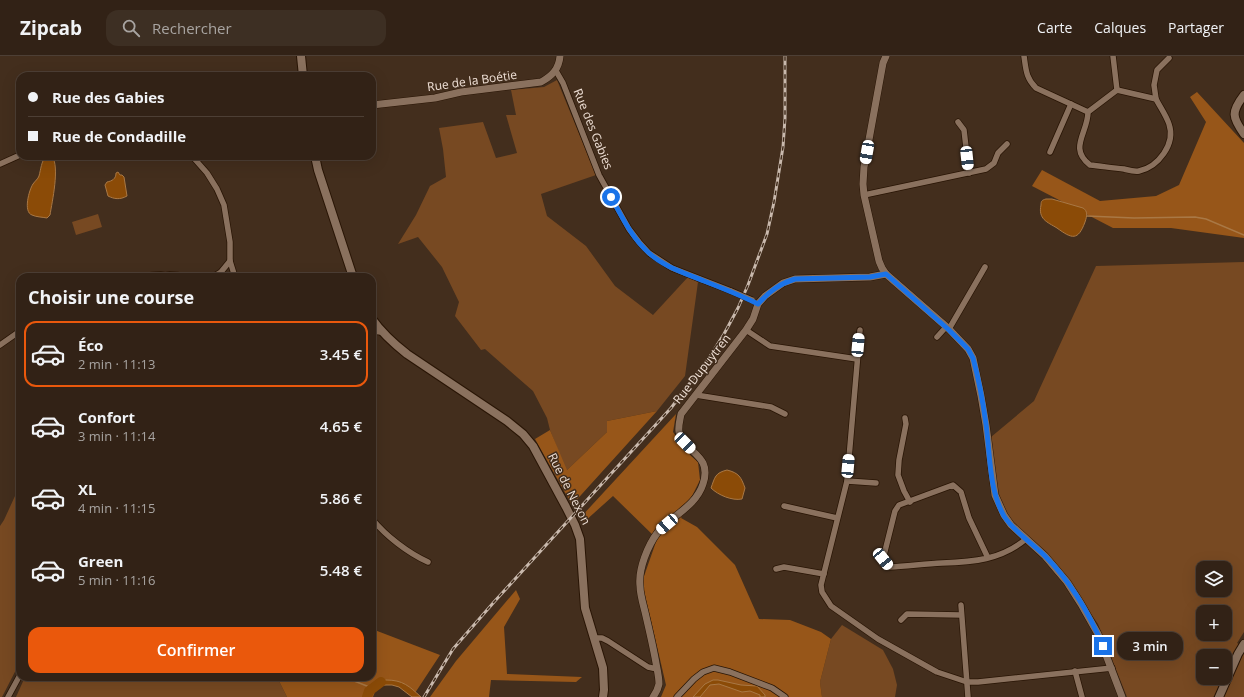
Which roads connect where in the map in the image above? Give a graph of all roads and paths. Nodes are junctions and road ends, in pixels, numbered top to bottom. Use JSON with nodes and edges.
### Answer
{"nodes":[{"id":1,"x":301,"y":56,"type":"edge"},
{"id":2,"x":560,"y":56,"type":"edge"},
{"id":3,"x":886,"y":56,"type":"edge"},
{"id":4,"x":1024,"y":56,"type":"edge"},
{"id":5,"x":1113,"y":56,"type":"edge"},
{"id":6,"x":1169,"y":58,"type":"dead end"},
{"id":7,"x":556,"y":71,"type":"junction"},
{"id":8,"x":303,"y":72,"type":"edge"},
{"id":9,"x":1117,"y":90,"type":"junction"},
{"id":10,"x":1244,"y":96,"type":"edge"},
{"id":11,"x":1156,"y":99,"type":"junction"},
{"id":12,"x":376,"y":104,"type":"edge"},
{"id":13,"x":1071,"y":104,"type":"junction"},
{"id":14,"x":1088,"y":112,"type":"junction"},
{"id":15,"x":958,"y":122,"type":"dead end"},
{"id":16,"x":1244,"y":134,"type":"edge"},
{"id":17,"x":1007,"y":144,"type":"dead end"},
{"id":18,"x":1050,"y":152,"type":"dead end"},
{"id":19,"x":16,"y":157,"type":"edge"},
{"id":20,"x":196,"y":160,"type":"edge"},
{"id":21,"x":316,"y":160,"type":"edge"},
{"id":22,"x":0,"y":164,"type":"edge"},
{"id":23,"x":969,"y":173,"type":"junction"},
{"id":24,"x":864,"y":195,"type":"junction"},
{"id":25,"x":230,"y":261,"type":"junction"},
{"id":26,"x":985,"y":267,"type":"dead end"},
{"id":27,"x":219,"y":273,"type":"edge"},
{"id":28,"x":233,"y":273,"type":"edge"},
{"id":29,"x":352,"y":273,"type":"edge"},
{"id":30,"x":886,"y":274,"type":"junction"},
{"id":31,"x":755,"y":302,"type":"junction"},
{"id":32,"x":376,"y":325,"type":"edge"},
{"id":33,"x":947,"y":328,"type":"junction"},
{"id":34,"x":746,"y":330,"type":"junction"},
{"id":35,"x":860,"y":330,"type":"dead end"},
{"id":36,"x":376,"y":331,"type":"edge"},
{"id":37,"x":381,"y":332,"type":"junction"},
{"id":38,"x":16,"y":333,"type":"edge"},
{"id":39,"x":937,"y":337,"type":"dead end"},
{"id":40,"x":0,"y":344,"type":"edge"},
{"id":41,"x":857,"y":359,"type":"junction"},
{"id":42,"x":696,"y":395,"type":"junction"},
{"id":43,"x":785,"y":414,"type":"dead end"},
{"id":44,"x":905,"y":418,"type":"dead end"},
{"id":45,"x":847,"y":481,"type":"junction"},
{"id":46,"x":876,"y":483,"type":"dead end"},
{"id":47,"x":910,"y":502,"type":"junction"},
{"id":48,"x":784,"y":506,"type":"dead end"},
{"id":49,"x":837,"y":518,"type":"junction"},
{"id":50,"x":376,"y":523,"type":"edge"},
{"id":51,"x":1026,"y":539,"type":"junction"},
{"id":52,"x":988,"y":558,"type":"junction"},
{"id":53,"x":428,"y":562,"type":"dead end"},
{"id":54,"x":776,"y":569,"type":"dead end"},
{"id":55,"x":824,"y":574,"type":"junction"},
{"id":56,"x":961,"y":605,"type":"dead end"},
{"id":57,"x":961,"y":615,"type":"junction"},
{"id":58,"x":901,"y":620,"type":"dead end"},
{"id":59,"x":594,"y":638,"type":"junction"},
{"id":60,"x":1244,"y":644,"type":"edge"},
{"id":61,"x":1112,"y":668,"type":"junction"},
{"id":62,"x":657,"y":669,"type":"junction"},
{"id":63,"x":1075,"y":672,"type":"junction"},
{"id":64,"x":17,"y":681,"type":"edge"},
{"id":65,"x":967,"y":682,"type":"junction"},
{"id":66,"x":8,"y":697,"type":"edge"},
{"id":67,"x":604,"y":697,"type":"edge"},
{"id":68,"x":653,"y":697,"type":"edge"},
{"id":69,"x":677,"y":697,"type":"edge"},
{"id":70,"x":785,"y":697,"type":"edge"},
{"id":71,"x":968,"y":697,"type":"edge"},
{"id":72,"x":1082,"y":697,"type":"edge"},
{"id":73,"x":1122,"y":697,"type":"edge"},
{"id":74,"x":1219,"y":697,"type":"edge"}],
"edges":[{"from":1,"to":8,"type":"main road"},
{"from":2,"to":7,"type":"street"},
{"from":3,"to":24,"type":"street"},
{"from":4,"to":13,"type":"street"},
{"from":5,"to":9,"type":"street"},
{"from":6,"to":11,"type":"street"},
{"from":7,"to":12,"type":"street","name":"Rue de la Boétie"},
{"from":7,"to":31,"type":"street","name":"Rue des Gabies","bridge":true},
{"from":9,"to":11,"type":"street"},
{"from":9,"to":14,"type":"street"},
{"from":10,"to":16,"type":"main road"},
{"from":11,"to":14,"type":"street"},
{"from":13,"to":14,"type":"street"},
{"from":13,"to":18,"type":"street"},
{"from":15,"to":23,"type":"street"},
{"from":17,"to":23,"type":"street"},
{"from":19,"to":22,"type":"street"},
{"from":20,"to":25,"type":"street"},
{"from":21,"to":29,"type":"main road"},
{"from":23,"to":24,"type":"street"},
{"from":24,"to":30,"type":"street"},
{"from":25,"to":27,"type":"street"},
{"from":25,"to":28,"type":"street"},
{"from":26,"to":33,"type":"street"},
{"from":30,"to":31,"type":"street","name":"Rue Dupuytren"},
{"from":30,"to":33,"type":"street"},
{"from":31,"to":34,"type":"street","name":"Rue Dupuytren"},
{"from":32,"to":37,"type":"main road","name":"Rue de Nexon"},
{"from":33,"to":39,"type":"street"},
{"from":33,"to":51,"type":"street"},
{"from":34,"to":41,"type":"street"},
{"from":34,"to":42,"type":"street","name":"Rue Dupuytren"},
{"from":35,"to":41,"type":"street"},
{"from":36,"to":37,"type":"street"},
{"from":37,"to":59,"type":"main road","name":"Rue de Nexon"},
{"from":38,"to":40,"type":"street"},
{"from":41,"to":45,"type":"street"},
{"from":42,"to":43,"type":"street"},
{"from":42,"to":62,"type":"street","name":"Rue Dupuytren"},
{"from":44,"to":47,"type":"street"},
{"from":45,"to":46,"type":"street"},
{"from":45,"to":49,"type":"street"},
{"from":47,"to":52,"type":"street"},
{"from":47,"to":52,"type":"street"},
{"from":48,"to":49,"type":"street"},
{"from":49,"to":55,"type":"street"},
{"from":50,"to":53,"type":"street"},
{"from":51,"to":52,"type":"street"},
{"from":51,"to":61,"type":"street"},
{"from":54,"to":55,"type":"street"},
{"from":55,"to":65,"type":"street"},
{"from":56,"to":57,"type":"street"},
{"from":57,"to":58,"type":"street"},
{"from":57,"to":65,"type":"street"},
{"from":59,"to":62,"type":"street"},
{"from":59,"to":67,"type":"main road","name":"Rue de Nexon"},
{"from":60,"to":74,"type":"main road"},
{"from":61,"to":63,"type":"street"},
{"from":61,"to":73,"type":"street"},
{"from":62,"to":68,"type":"street","name":"Rue Dupuytren"},
{"from":63,"to":65,"type":"street"},
{"from":63,"to":72,"type":"street"},
{"from":64,"to":66,"type":"street"},
{"from":65,"to":71,"type":"street"},
{"from":69,"to":70,"type":"street"}]}
